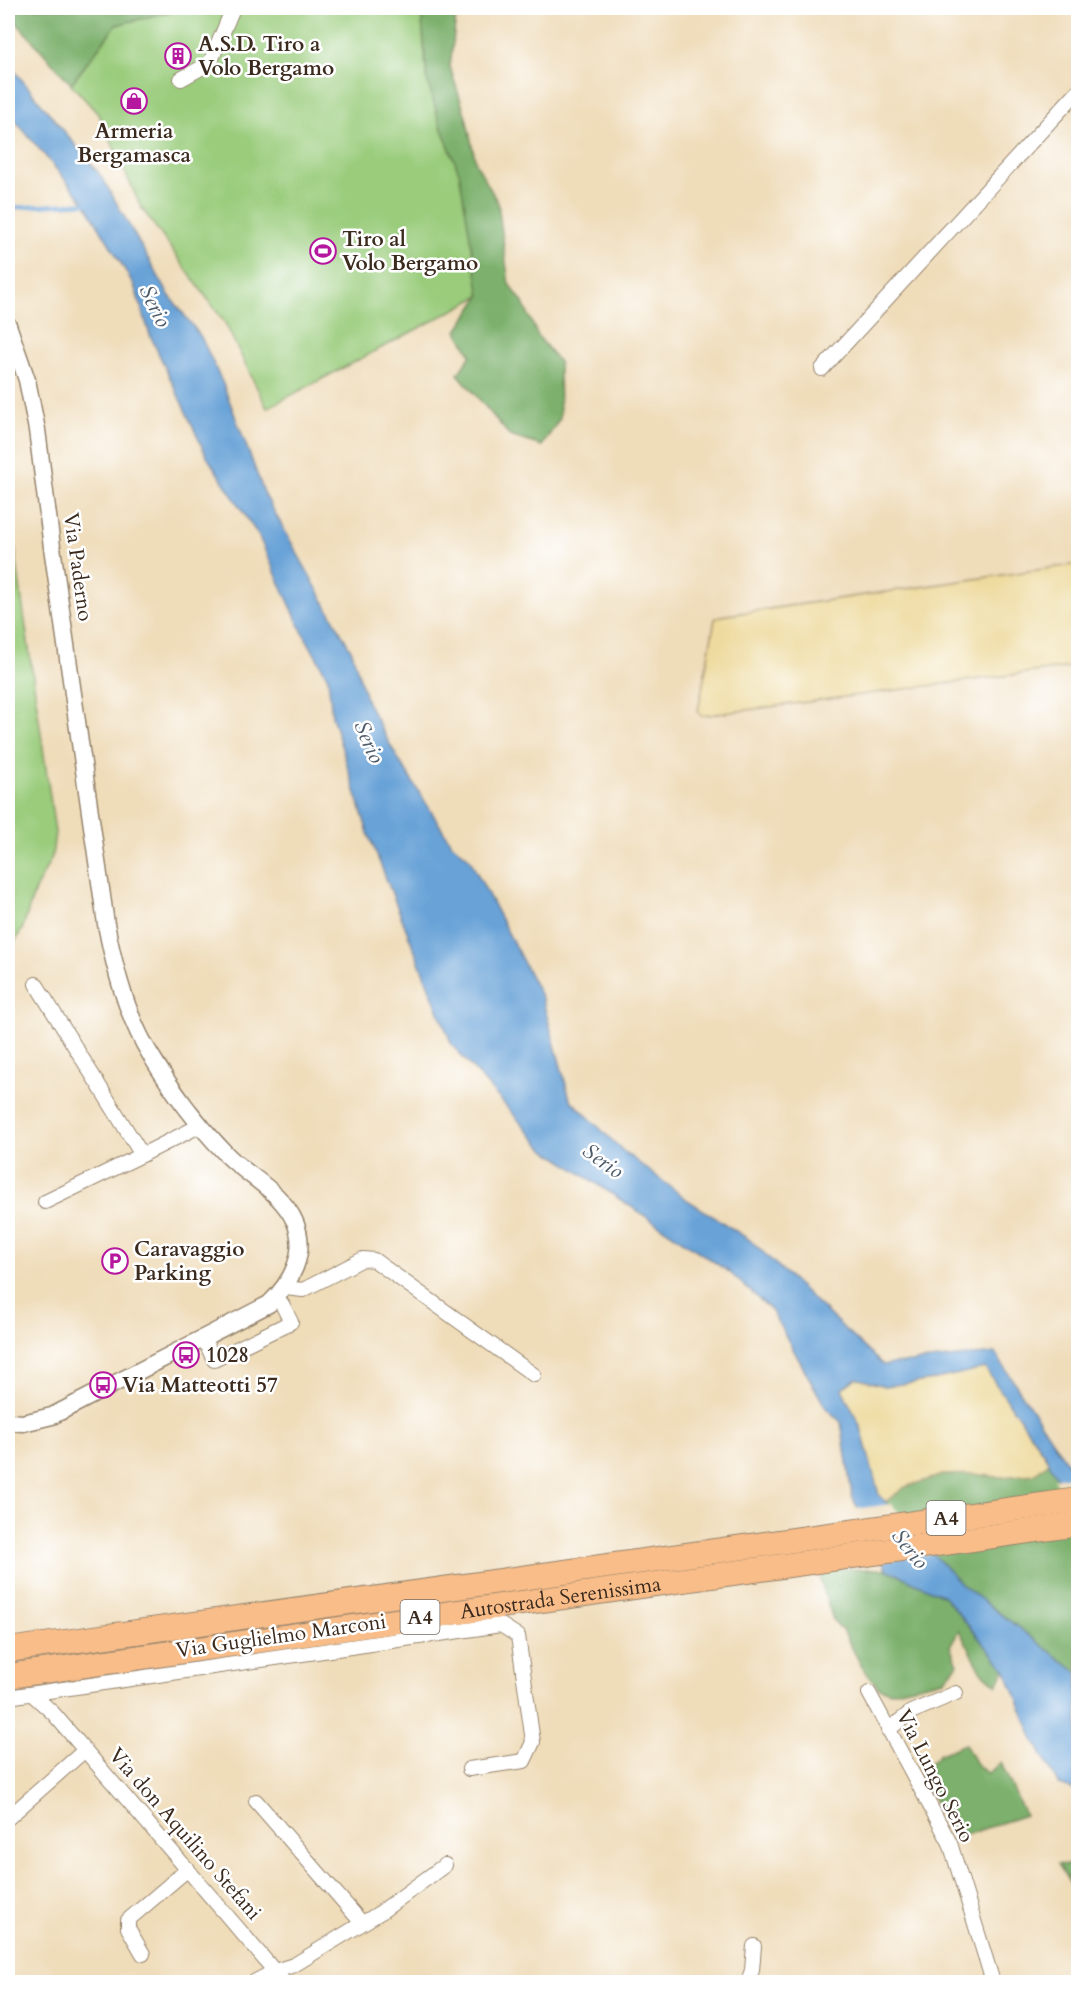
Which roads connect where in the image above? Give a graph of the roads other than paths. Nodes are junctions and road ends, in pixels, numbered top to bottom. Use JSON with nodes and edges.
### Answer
{"nodes":[{"id":1,"x":233,"y":8,"type":"edge"},
{"id":2,"x":181,"y":79,"type":"dead end"},
{"id":3,"x":1078,"y":91,"type":"edge"},
{"id":4,"x":8,"y":325,"type":"edge"},
{"id":5,"x":822,"y":369,"type":"dead end"},
{"id":6,"x":36,"y":984,"type":"dead end"},
{"id":7,"x":199,"y":1126,"type":"junction"},
{"id":8,"x":142,"y":1155,"type":"junction"},
{"id":9,"x":45,"y":1202,"type":"dead end"},
{"id":10,"x":280,"y":1293,"type":"junction"},
{"id":11,"x":203,"y":1337,"type":"junction"},
{"id":12,"x":534,"y":1375,"type":"dead end"},
{"id":13,"x":8,"y":1422,"type":"edge"},
{"id":14,"x":1078,"y":1500,"type":"edge"},
{"id":15,"x":1078,"y":1524,"type":"edge"},
{"id":16,"x":8,"y":1650,"type":"edge"},
{"id":17,"x":8,"y":1676,"type":"edge"},
{"id":18,"x":47,"y":1692,"type":"junction"},
{"id":19,"x":869,"y":1693,"type":"dead end"},
{"id":20,"x":956,"y":1693,"type":"dead end"},
{"id":21,"x":32,"y":1694,"type":"junction"},
{"id":22,"x":8,"y":1697,"type":"edge"},
{"id":23,"x":53,"y":1713,"type":"junction"},
{"id":24,"x":888,"y":1730,"type":"junction"},
{"id":25,"x":85,"y":1750,"type":"junction"},
{"id":26,"x":470,"y":1769,"type":"dead end"},
{"id":27,"x":256,"y":1801,"type":"dead end"},
{"id":28,"x":8,"y":1818,"type":"edge"},
{"id":29,"x":445,"y":1864,"type":"dead end"},
{"id":30,"x":188,"y":1869,"type":"junction"},
{"id":31,"x":362,"y":1923,"type":"junction"},
{"id":32,"x":754,"y":1946,"type":"dead end"},
{"id":33,"x":143,"y":1954,"type":"dead end"},
{"id":34,"x":275,"y":1971,"type":"junction"},
{"id":35,"x":254,"y":1983,"type":"edge"},
{"id":36,"x":284,"y":1983,"type":"edge"},
{"id":37,"x":748,"y":1983,"type":"edge"},
{"id":38,"x":993,"y":1983,"type":"edge"}],
"edges":[{"from":1,"to":2,"type":"street"},
{"from":3,"to":5,"type":"street"},
{"from":4,"to":7,"type":"street","name":"Via Paderno"},
{"from":6,"to":8,"type":"street"},
{"from":7,"to":8,"type":"street"},
{"from":7,"to":10,"type":"street","name":"Via Paderno"},
{"from":8,"to":9,"type":"street"},
{"from":10,"to":11,"type":"street"},
{"from":10,"to":11,"type":"street"},
{"from":10,"to":12,"type":"street"},
{"from":11,"to":13,"type":"street"},
{"from":14,"to":16,"type":"highway","name":"Autostrada Serenissima","number":"A4"},
{"from":15,"to":17,"type":"highway","name":"Autostrada Serenissima","number":"A4"},
{"from":18,"to":21,"type":"street","name":"Via Guglielmo Marconi"},
{"from":18,"to":23,"type":"street","name":"Via don Aquilino Stefani"},
{"from":18,"to":26,"type":"street","name":"Via Guglielmo Marconi"},
{"from":19,"to":24,"type":"street","name":"Via Lungo Serio"},
{"from":20,"to":24,"type":"street"},
{"from":21,"to":22,"type":"street","name":"Via Guglielmo Marconi"},
{"from":21,"to":23,"type":"street","name":"Via don Aquilino Stefani"},
{"from":23,"to":25,"type":"street","name":"Via don Aquilino Stefani"},
{"from":24,"to":38,"type":"street","name":"Via Lungo Serio"},
{"from":25,"to":28,"type":"street"},
{"from":25,"to":30,"type":"street","name":"Via don Aquilino Stefani"},
{"from":27,"to":31,"type":"street"},
{"from":29,"to":31,"type":"street"},
{"from":30,"to":33,"type":"street"},
{"from":30,"to":34,"type":"street","name":"Via don Aquilino Stefani"},
{"from":31,"to":34,"type":"street"},
{"from":32,"to":37,"type":"street"},
{"from":34,"to":35,"type":"street"},
{"from":34,"to":36,"type":"street","name":"Via don Aquilino Stefani"}]}
